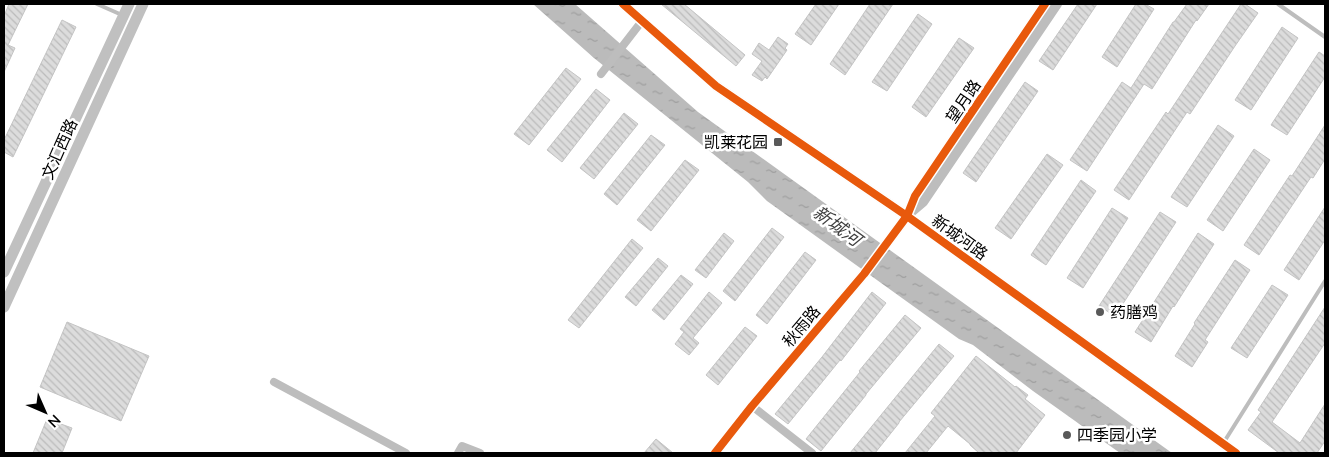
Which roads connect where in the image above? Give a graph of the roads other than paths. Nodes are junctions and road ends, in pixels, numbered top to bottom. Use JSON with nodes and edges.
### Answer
{"nodes":[{"id":1,"x":97,"y":4,"type":"edge"},
{"id":2,"x":129,"y":4,"type":"edge"},
{"id":3,"x":143,"y":4,"type":"edge"},
{"id":4,"x":623,"y":4,"type":"edge"},
{"id":5,"x":1045,"y":4,"type":"edge"},
{"id":6,"x":1056,"y":4,"type":"edge"},
{"id":7,"x":1278,"y":4,"type":"edge"},
{"id":8,"x":123,"y":16,"type":"junction"},
{"id":9,"x":642,"y":21,"type":"junction"},
{"id":10,"x":1325,"y":37,"type":"edge"},
{"id":11,"x":600,"y":74,"type":"dead end"},
{"id":12,"x":907,"y":216,"type":"junction"},
{"id":13,"x":4,"y":272,"type":"edge"},
{"id":14,"x":1325,"y":280,"type":"edge"},
{"id":15,"x":4,"y":307,"type":"edge"},
{"id":16,"x":274,"y":382,"type":"dead end"},
{"id":17,"x":752,"y":406,"type":"junction"},
{"id":18,"x":1223,"y":444,"type":"junction"},
{"id":19,"x":406,"y":453,"type":"edge"},
{"id":20,"x":458,"y":453,"type":"edge"},
{"id":21,"x":480,"y":453,"type":"edge"},
{"id":22,"x":715,"y":453,"type":"edge"},
{"id":23,"x":812,"y":453,"type":"edge"},
{"id":24,"x":1236,"y":453,"type":"edge"}],
"edges":[{"from":1,"to":8,"type":"lane"},
{"from":2,"to":8,"type":"main road","name":"文汇西路"},
{"from":3,"to":15,"type":"main road","name":"文汇西路"},
{"from":4,"to":9,"type":"street","name":"新城河路"},
{"from":5,"to":12,"type":"street","name":"望月路"},
{"from":6,"to":12,"type":"street","name":"望月路"},
{"from":7,"to":10,"type":"lane"},
{"from":8,"to":13,"type":"main road","name":"文汇西路"},
{"from":9,"to":11,"type":"street"},
{"from":9,"to":12,"type":"street","name":"新城河路"},
{"from":12,"to":17,"type":"street","name":"秋雨路"},
{"from":12,"to":18,"type":"street","name":"新城河路"},
{"from":14,"to":18,"type":"lane"},
{"from":16,"to":19,"type":"street"},
{"from":17,"to":22,"type":"street","name":"秋雨路"},
{"from":17,"to":23,"type":"street"},
{"from":18,"to":24,"type":"street","name":"新城河路"},
{"from":20,"to":21,"type":"street"}]}
